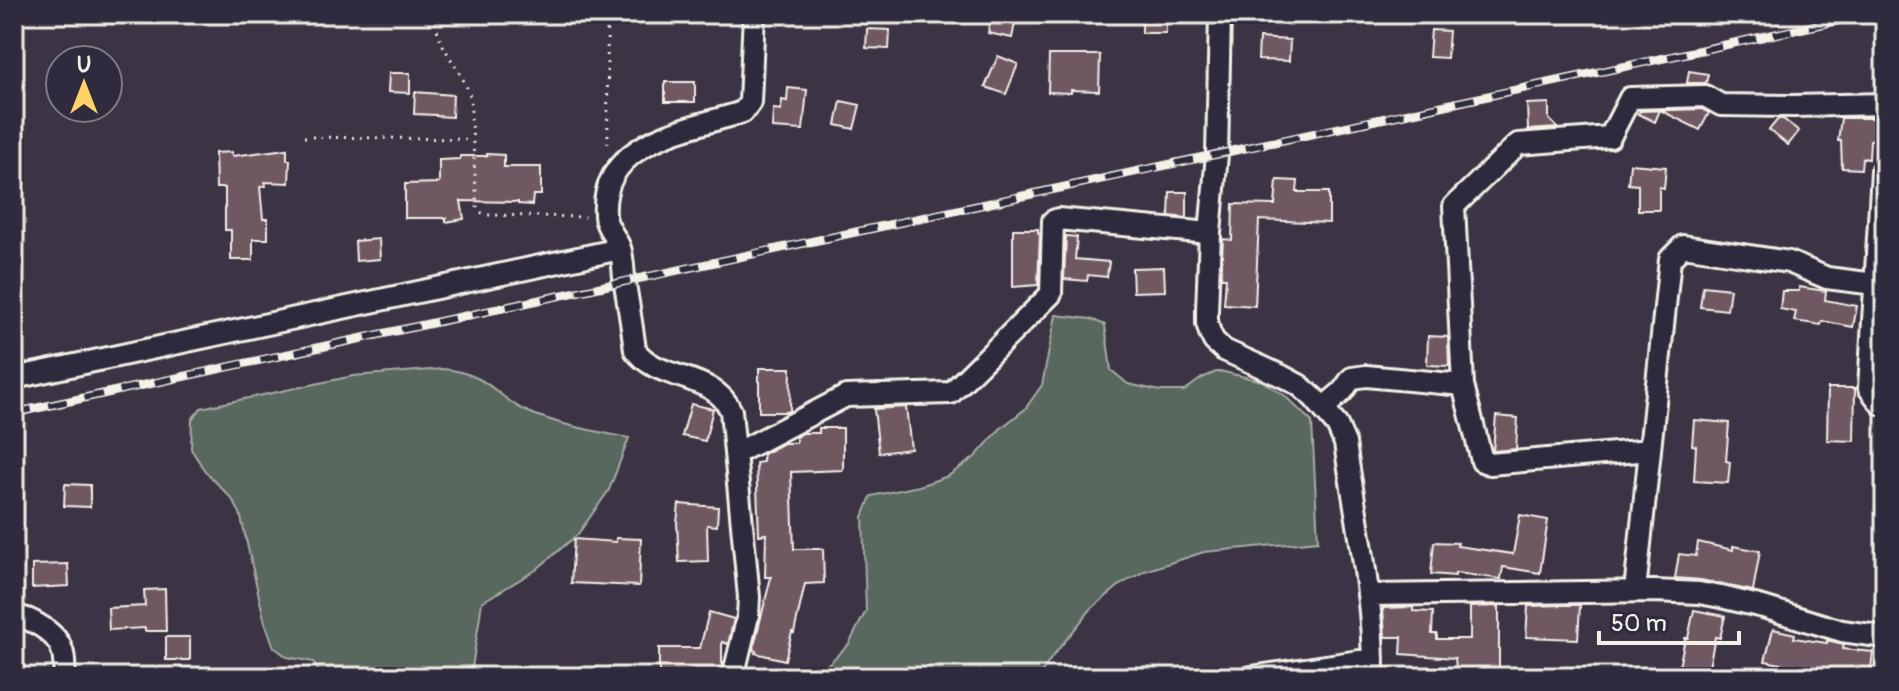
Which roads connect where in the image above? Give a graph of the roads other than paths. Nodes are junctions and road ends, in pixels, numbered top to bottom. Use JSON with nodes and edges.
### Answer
{"nodes":[{"id":1,"x":754,"y":14,"type":"edge"},
{"id":2,"x":1220,"y":14,"type":"edge"},
{"id":3,"x":1885,"y":104,"type":"edge"},
{"id":4,"x":1885,"y":171,"type":"edge"},
{"id":5,"x":1210,"y":233,"type":"junction"},
{"id":6,"x":620,"y":249,"type":"junction"},
{"id":7,"x":1875,"y":284,"type":"junction"},
{"id":8,"x":14,"y":378,"type":"edge"},
{"id":9,"x":1463,"y":385,"type":"junction"},
{"id":10,"x":1885,"y":405,"type":"edge"},
{"id":11,"x":1323,"y":408,"type":"junction"},
{"id":12,"x":1650,"y":450,"type":"junction"},
{"id":13,"x":735,"y":454,"type":"junction"},
{"id":14,"x":1635,"y":591,"type":"junction"},
{"id":15,"x":1368,"y":595,"type":"junction"},
{"id":16,"x":14,"y":616,"type":"edge"},
{"id":17,"x":1885,"y":637,"type":"edge"},
{"id":18,"x":1373,"y":668,"type":"edge"},
{"id":19,"x":65,"y":677,"type":"edge"},
{"id":20,"x":733,"y":677,"type":"edge"},
{"id":21,"x":1251,"y":677,"type":"edge"}],
"edges":[{"from":1,"to":6,"type":"street"},
{"from":2,"to":5,"type":"street"},
{"from":3,"to":9,"type":"street"},
{"from":4,"to":7,"type":"street"},
{"from":5,"to":11,"type":"street"},
{"from":5,"to":13,"type":"street"},
{"from":6,"to":8,"type":"street"},
{"from":6,"to":13,"type":"street"},
{"from":7,"to":10,"type":"street"},
{"from":7,"to":12,"type":"street"},
{"from":9,"to":11,"type":"street"},
{"from":9,"to":12,"type":"street"},
{"from":11,"to":15,"type":"street"},
{"from":12,"to":14,"type":"street"},
{"from":13,"to":20,"type":"street"},
{"from":14,"to":15,"type":"street"},
{"from":14,"to":17,"type":"street"},
{"from":15,"to":18,"type":"street"},
{"from":16,"to":19,"type":"street"},
{"from":18,"to":21,"type":"street"}]}
